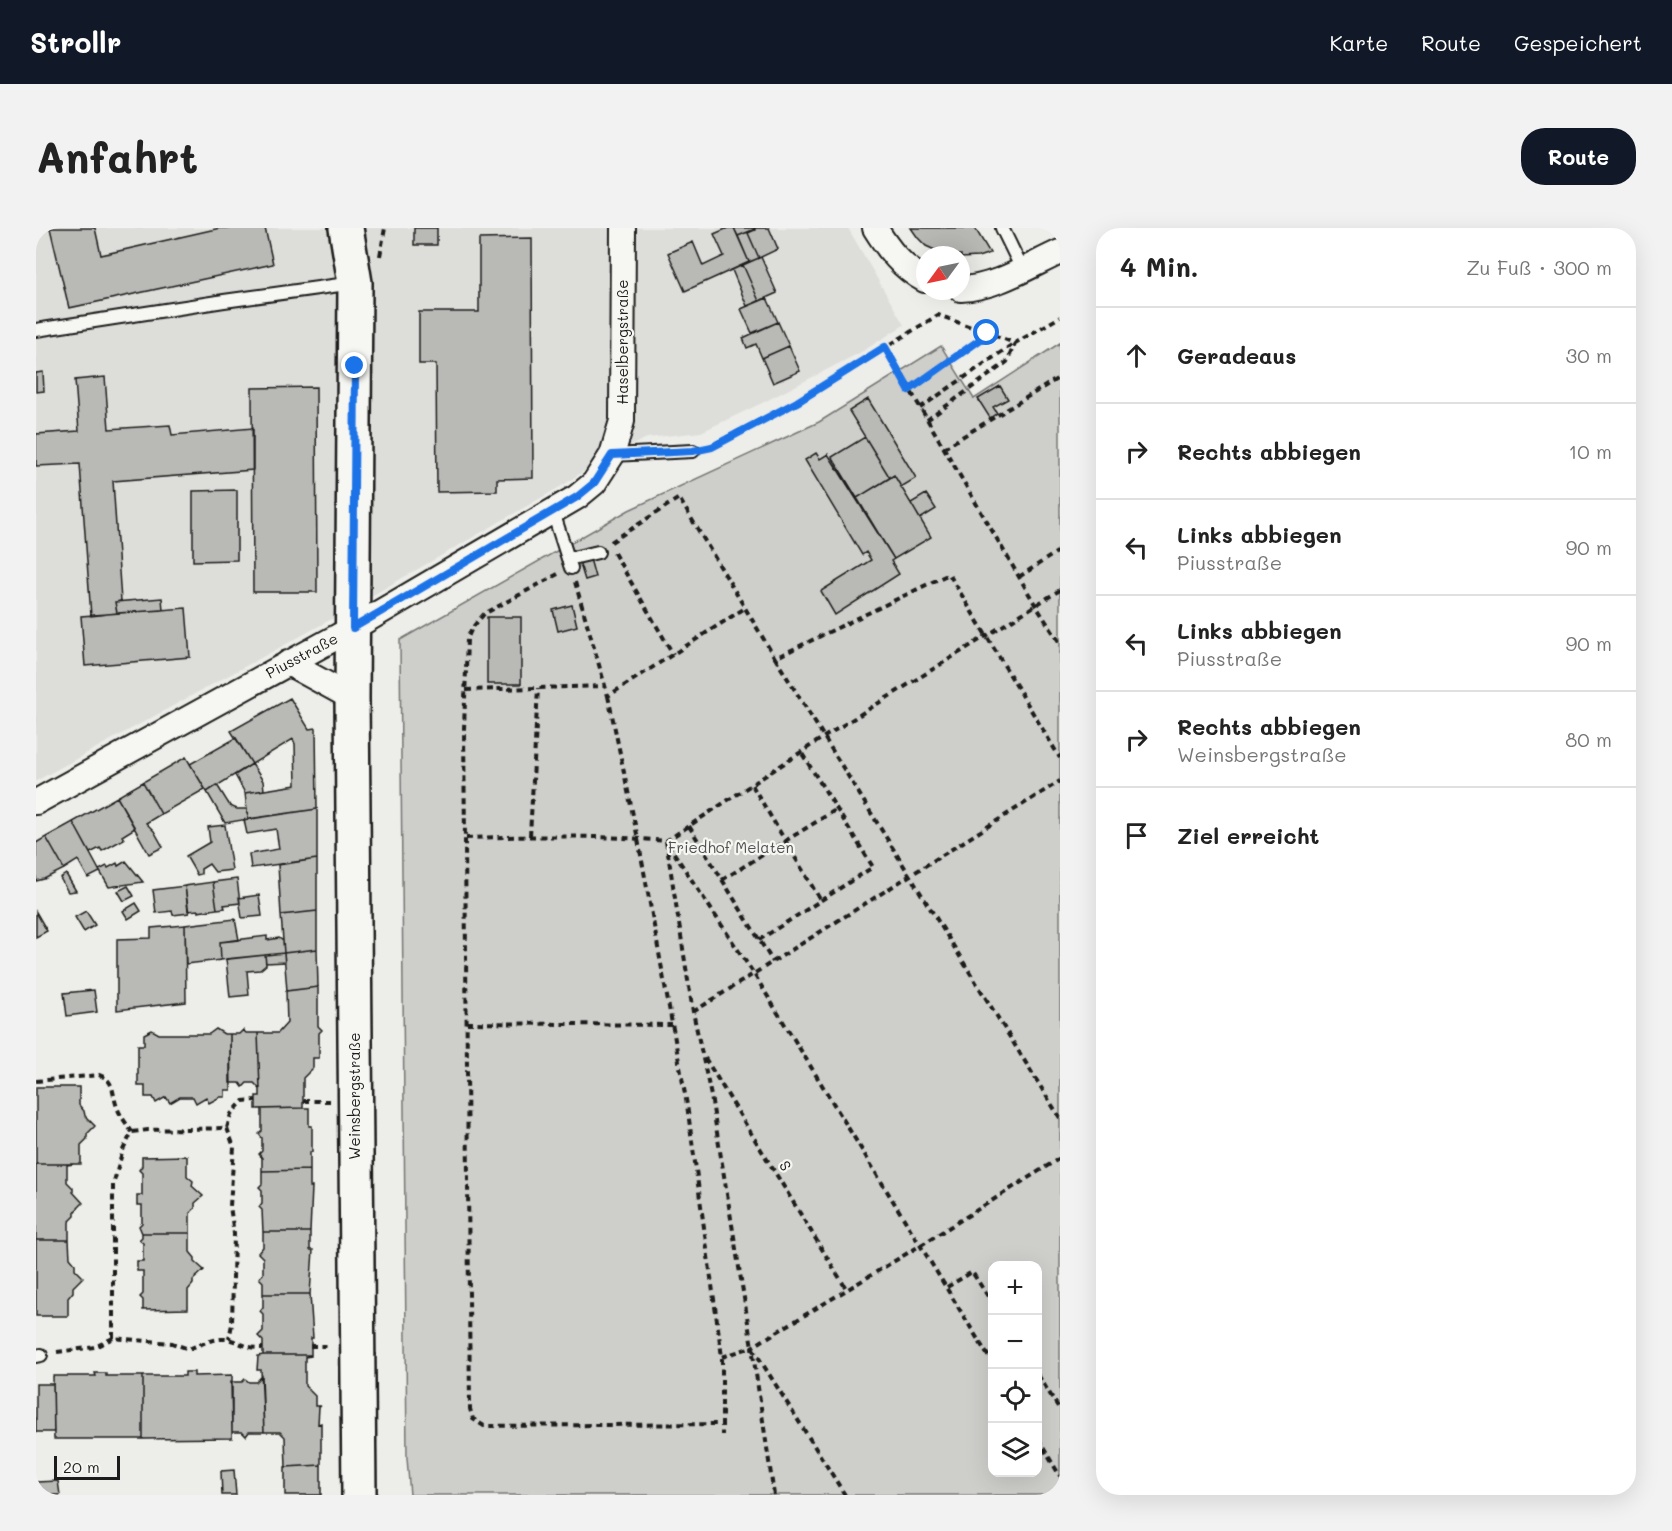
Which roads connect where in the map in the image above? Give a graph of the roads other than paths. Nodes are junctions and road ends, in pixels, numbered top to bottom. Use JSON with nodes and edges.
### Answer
{"nodes":[{"id":1,"x":346,"y":228,"type":"edge"},
{"id":2,"x":368,"y":228,"type":"edge"},
{"id":3,"x":623,"y":228,"type":"edge"},
{"id":4,"x":875,"y":228,"type":"edge"},
{"id":5,"x":1002,"y":228,"type":"edge"},
{"id":6,"x":1060,"y":252,"type":"edge"},
{"id":7,"x":1022,"y":269,"type":"junction"},
{"id":8,"x":916,"y":274,"type":"edge"},
{"id":9,"x":355,"y":283,"type":"junction"},
{"id":10,"x":970,"y":287,"type":"edge"},
{"id":11,"x":36,"y":330,"type":"edge"},
{"id":12,"x":693,"y":451,"type":"road end"},
{"id":13,"x":612,"y":455,"type":"junction"},
{"id":14,"x":553,"y":512,"type":"junction"},
{"id":15,"x":598,"y":552,"type":"dead end"},
{"id":16,"x":353,"y":628,"type":"junction"},
{"id":17,"x":288,"y":663,"type":"junction"},
{"id":18,"x":352,"y":698,"type":"junction"},
{"id":19,"x":36,"y":802,"type":"edge"},
{"id":20,"x":359,"y":1495,"type":"edge"}],
"edges":[{"from":1,"to":9,"type":"street","name":"Weinsbergstraße"},
{"from":2,"to":9,"type":"street","name":"Weinsbergstraße"},
{"from":3,"to":13,"type":"street","name":"Haselbergstraße"},
{"from":4,"to":8,"type":"street"},
{"from":5,"to":7,"type":"lane"},
{"from":6,"to":7,"type":"street"},
{"from":7,"to":10,"type":"street"},
{"from":9,"to":11,"type":"lane"},
{"from":9,"to":16,"type":"street","name":"Weinsbergstraße"},
{"from":12,"to":13,"type":"lane"},
{"from":13,"to":14,"type":"street","name":"Piusstraße"},
{"from":14,"to":15,"type":"lane"},
{"from":14,"to":16,"type":"street","name":"Piusstraße"},
{"from":16,"to":17,"type":"street","name":"Piusstraße"},
{"from":16,"to":18,"type":"street","name":"Weinsbergstraße"},
{"from":17,"to":18,"type":"street"},
{"from":17,"to":19,"type":"street","name":"Piusstraße"},
{"from":18,"to":20,"type":"street","name":"Weinsbergstraße"}]}
